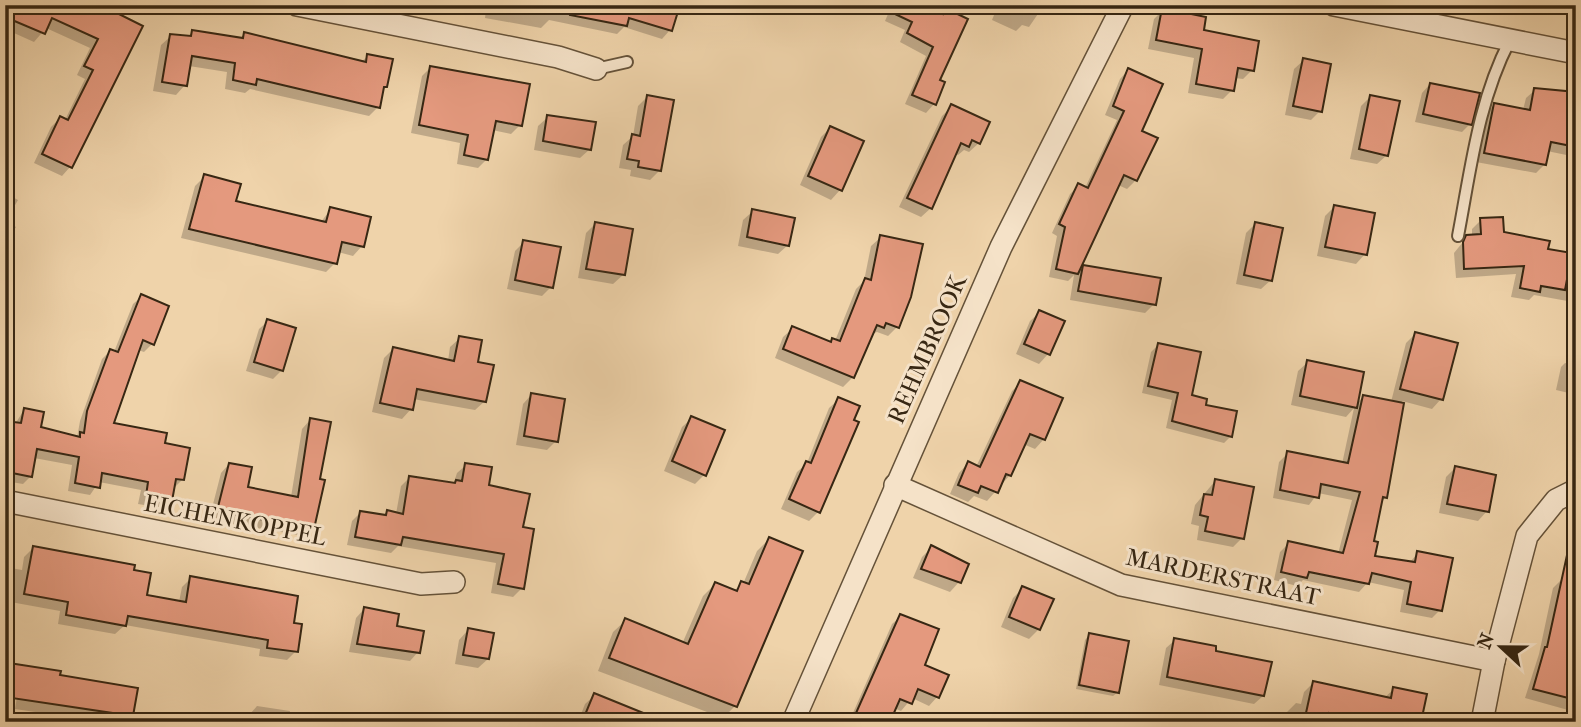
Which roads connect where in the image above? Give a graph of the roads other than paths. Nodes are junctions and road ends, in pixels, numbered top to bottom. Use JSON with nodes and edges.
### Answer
{"nodes":[{"id":1,"x":298,"y":5,"type":"edge"},
{"id":2,"x":1123,"y":5,"type":"edge"},
{"id":3,"x":1334,"y":5,"type":"edge"},
{"id":4,"x":1510,"y":40,"type":"junction"},
{"id":5,"x":1576,"y":53,"type":"edge"},
{"id":6,"x":627,"y":62,"type":"dead end"},
{"id":7,"x":596,"y":69,"type":"joint"},
{"id":8,"x":1458,"y":236,"type":"dead end"},
{"id":9,"x":895,"y":485,"type":"junction"},
{"id":10,"x":1576,"y":490,"type":"edge"},
{"id":11,"x":5,"y":502,"type":"edge"},
{"id":12,"x":454,"y":582,"type":"dead end"},
{"id":13,"x":1494,"y":661,"type":"junction"},
{"id":14,"x":793,"y":722,"type":"edge"},
{"id":15,"x":1482,"y":722,"type":"edge"}],
"edges":[{"from":1,"to":7,"type":"street"},
{"from":2,"to":9,"type":"street","name":"REHMBROOK"},
{"from":3,"to":4,"type":"street"},
{"from":4,"to":5,"type":"street"},
{"from":4,"to":8,"type":"lane"},
{"from":6,"to":7,"type":"lane"},
{"from":9,"to":13,"type":"street","name":"MARDERSTRAAT"},
{"from":9,"to":14,"type":"street","name":"REHMBROOK"},
{"from":10,"to":13,"type":"street"},
{"from":11,"to":12,"type":"street","name":"EICHENKOPPEL"},
{"from":13,"to":15,"type":"street"}]}
